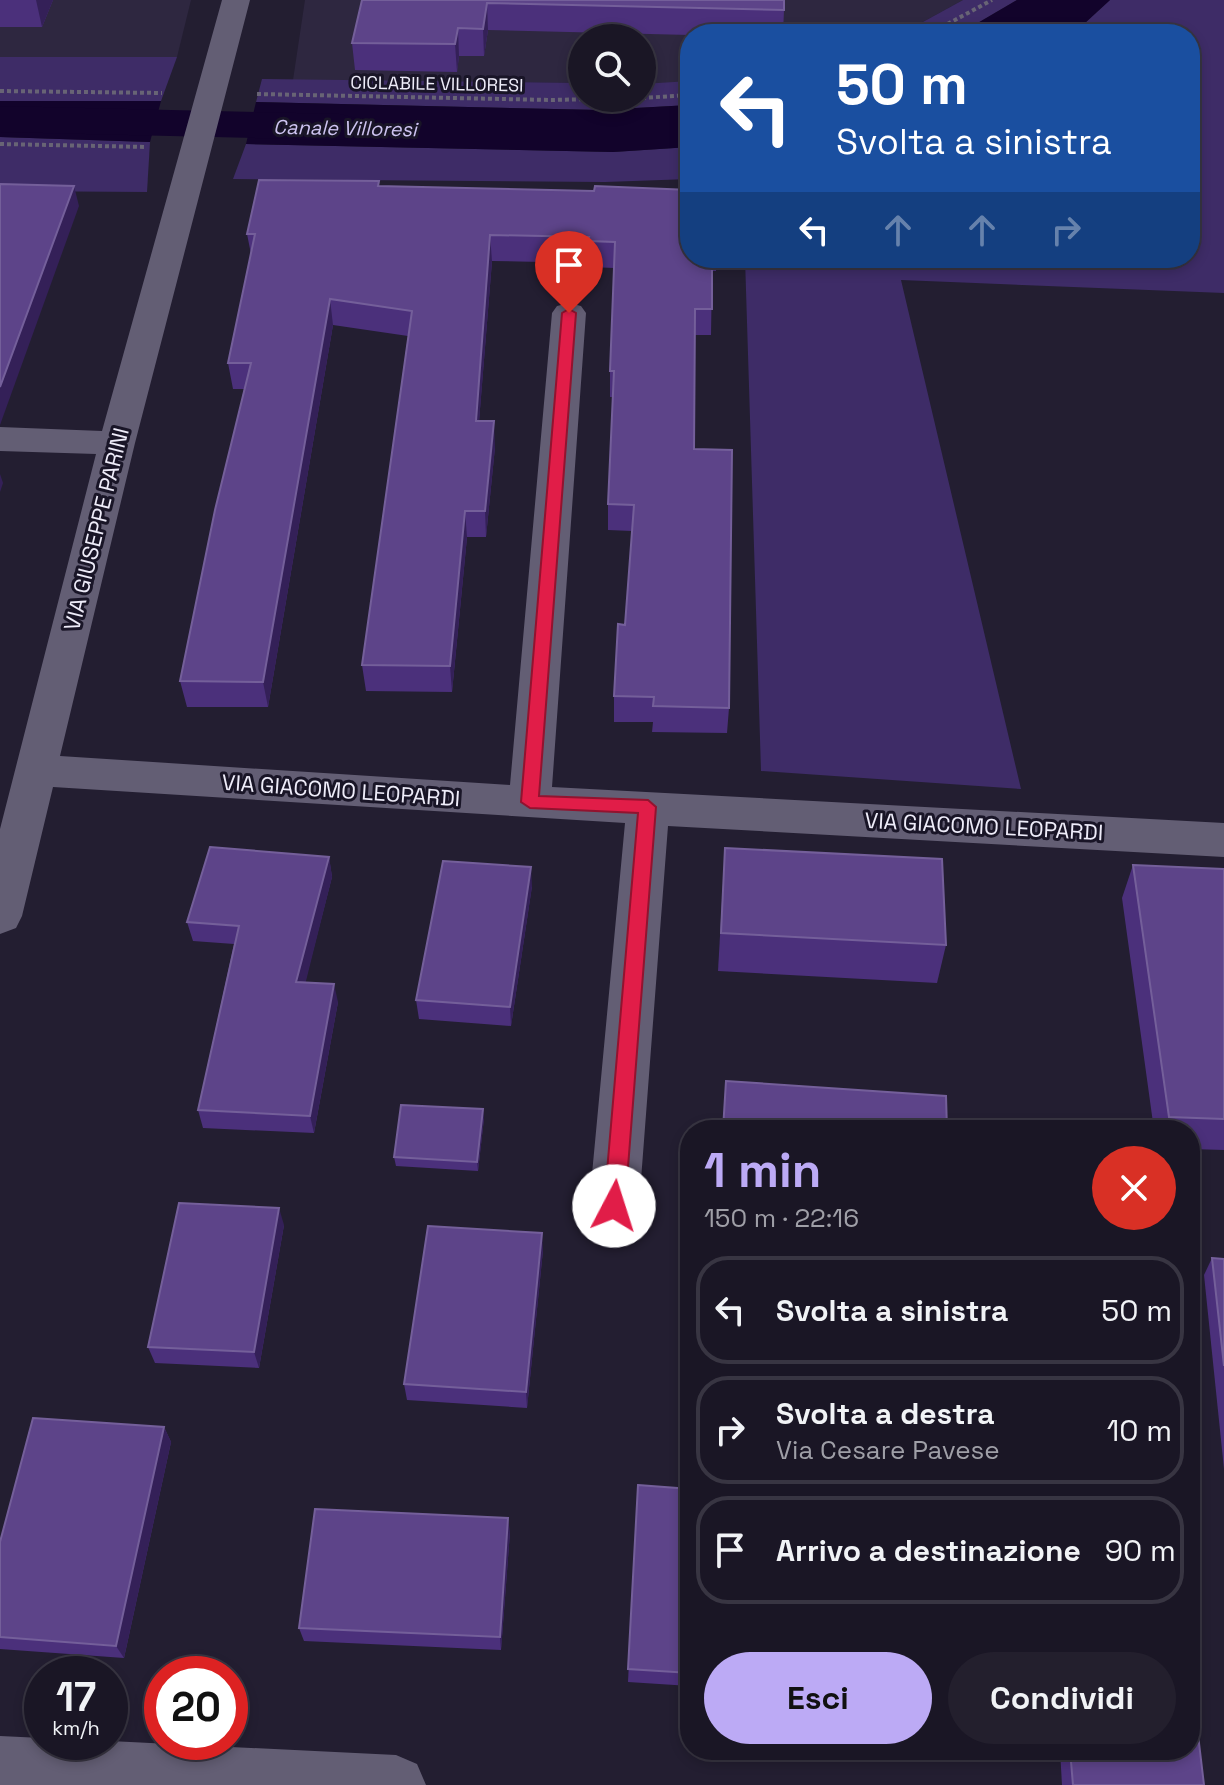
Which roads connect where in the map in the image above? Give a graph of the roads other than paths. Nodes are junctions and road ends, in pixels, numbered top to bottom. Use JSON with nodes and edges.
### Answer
{"nodes":[{"id":1,"x":236,"y":0,"type":"edge"},
{"id":2,"x":569,"y":313,"type":"dead end"},
{"id":3,"x":0,"y":439,"type":"edge"},
{"id":4,"x":117,"y":443,"type":"junction"},
{"id":5,"x":35,"y":770,"type":"junction"},
{"id":6,"x":530,"y":802,"type":"junction"},
{"id":7,"x":648,"y":807,"type":"junction"},
{"id":8,"x":1224,"y":840,"type":"edge"},
{"id":9,"x":0,"y":916,"type":"edge"},
{"id":10,"x":614,"y":1206,"type":"dead end"},
{"id":11,"x":0,"y":1766,"type":"edge"},
{"id":12,"x":396,"y":1785,"type":"edge"}],
"edges":[{"from":1,"to":4,"type":"street","name":"VIA GIUSEPPE PARINI"},
{"from":2,"to":6,"type":"street"},
{"from":3,"to":4,"type":"street"},
{"from":4,"to":5,"type":"street","name":"VIA GIUSEPPE PARINI"},
{"from":5,"to":6,"type":"street","name":"VIA GIACOMO LEOPARDI"},
{"from":5,"to":9,"type":"street","name":"VIA GIUSEPPE PARINI"},
{"from":6,"to":7,"type":"street","name":"VIA GIACOMO LEOPARDI"},
{"from":7,"to":8,"type":"street","name":"VIA GIACOMO LEOPARDI"},
{"from":7,"to":10,"type":"street"},
{"from":11,"to":12,"type":"street"}]}
